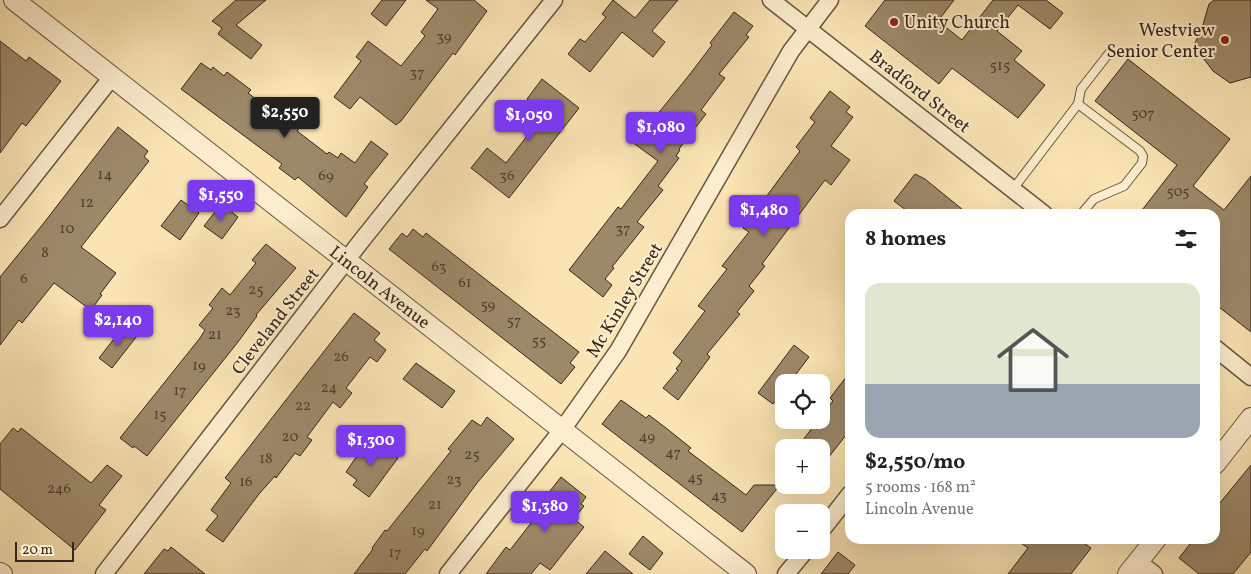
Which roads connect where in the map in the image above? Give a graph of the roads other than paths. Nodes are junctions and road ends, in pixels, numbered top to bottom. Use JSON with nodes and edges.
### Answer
{"nodes":[{"id":1,"x":14,"y":0,"type":"edge"},
{"id":2,"x":554,"y":0,"type":"edge"},
{"id":3,"x":771,"y":0,"type":"edge"},
{"id":4,"x":830,"y":0,"type":"edge"},
{"id":5,"x":808,"y":29,"type":"junction"},
{"id":6,"x":1110,"y":52,"type":"dead end"},
{"id":7,"x":112,"y":77,"type":"junction"},
{"id":8,"x":1078,"y":104,"type":"junction"},
{"id":9,"x":1012,"y":189,"type":"junction"},
{"id":10,"x":1038,"y":209,"type":"edge"},
{"id":11,"x":1085,"y":209,"type":"edge"},
{"id":12,"x":0,"y":219,"type":"edge"},
{"id":13,"x":346,"y":260,"type":"junction"},
{"id":14,"x":1220,"y":352,"type":"edge"},
{"id":15,"x":1251,"y":377,"type":"edge"},
{"id":16,"x":1251,"y":418,"type":"edge"},
{"id":17,"x":562,"y":430,"type":"junction"},
{"id":18,"x":1220,"y":458,"type":"edge"},
{"id":19,"x":845,"y":500,"type":"edge"},
{"id":20,"x":830,"y":520,"type":"edge"},
{"id":21,"x":1152,"y":544,"type":"edge"},
{"id":22,"x":798,"y":559,"type":"edge"},
{"id":23,"x":1133,"y":568,"type":"edge"},
{"id":24,"x":104,"y":574,"type":"edge"},
{"id":25,"x":448,"y":574,"type":"edge"},
{"id":26,"x":746,"y":574,"type":"edge"},
{"id":27,"x":786,"y":574,"type":"edge"},
{"id":28,"x":1154,"y":574,"type":"edge"}],
"edges":[{"from":1,"to":7,"type":"street","name":"Lincoln Avenue"},
{"from":2,"to":13,"type":"street","name":"Cleveland Street"},
{"from":3,"to":5,"type":"street","name":"Bradford Street"},
{"from":4,"to":5,"type":"street","name":"Mc Kinley Street"},
{"from":5,"to":9,"type":"street","name":"Bradford Street"},
{"from":5,"to":17,"type":"street","name":"Mc Kinley Street"},
{"from":6,"to":8,"type":"lane"},
{"from":7,"to":12,"type":"street"},
{"from":7,"to":13,"type":"street","name":"Lincoln Avenue"},
{"from":8,"to":9,"type":"lane"},
{"from":8,"to":11,"type":"lane"},
{"from":9,"to":10,"type":"street","name":"Bradford Street"},
{"from":13,"to":17,"type":"street","name":"Lincoln Avenue"},
{"from":13,"to":24,"type":"street","name":"Cleveland Street"},
{"from":14,"to":15,"type":"street"},
{"from":16,"to":18,"type":"street"},
{"from":17,"to":25,"type":"street","name":"Mc Kinley Street"},
{"from":17,"to":26,"type":"street","name":"Lincoln Avenue"},
{"from":19,"to":20,"type":"street"},
{"from":21,"to":23,"type":"street"},
{"from":22,"to":27,"type":"street"},
{"from":23,"to":28,"type":"street"}]}
